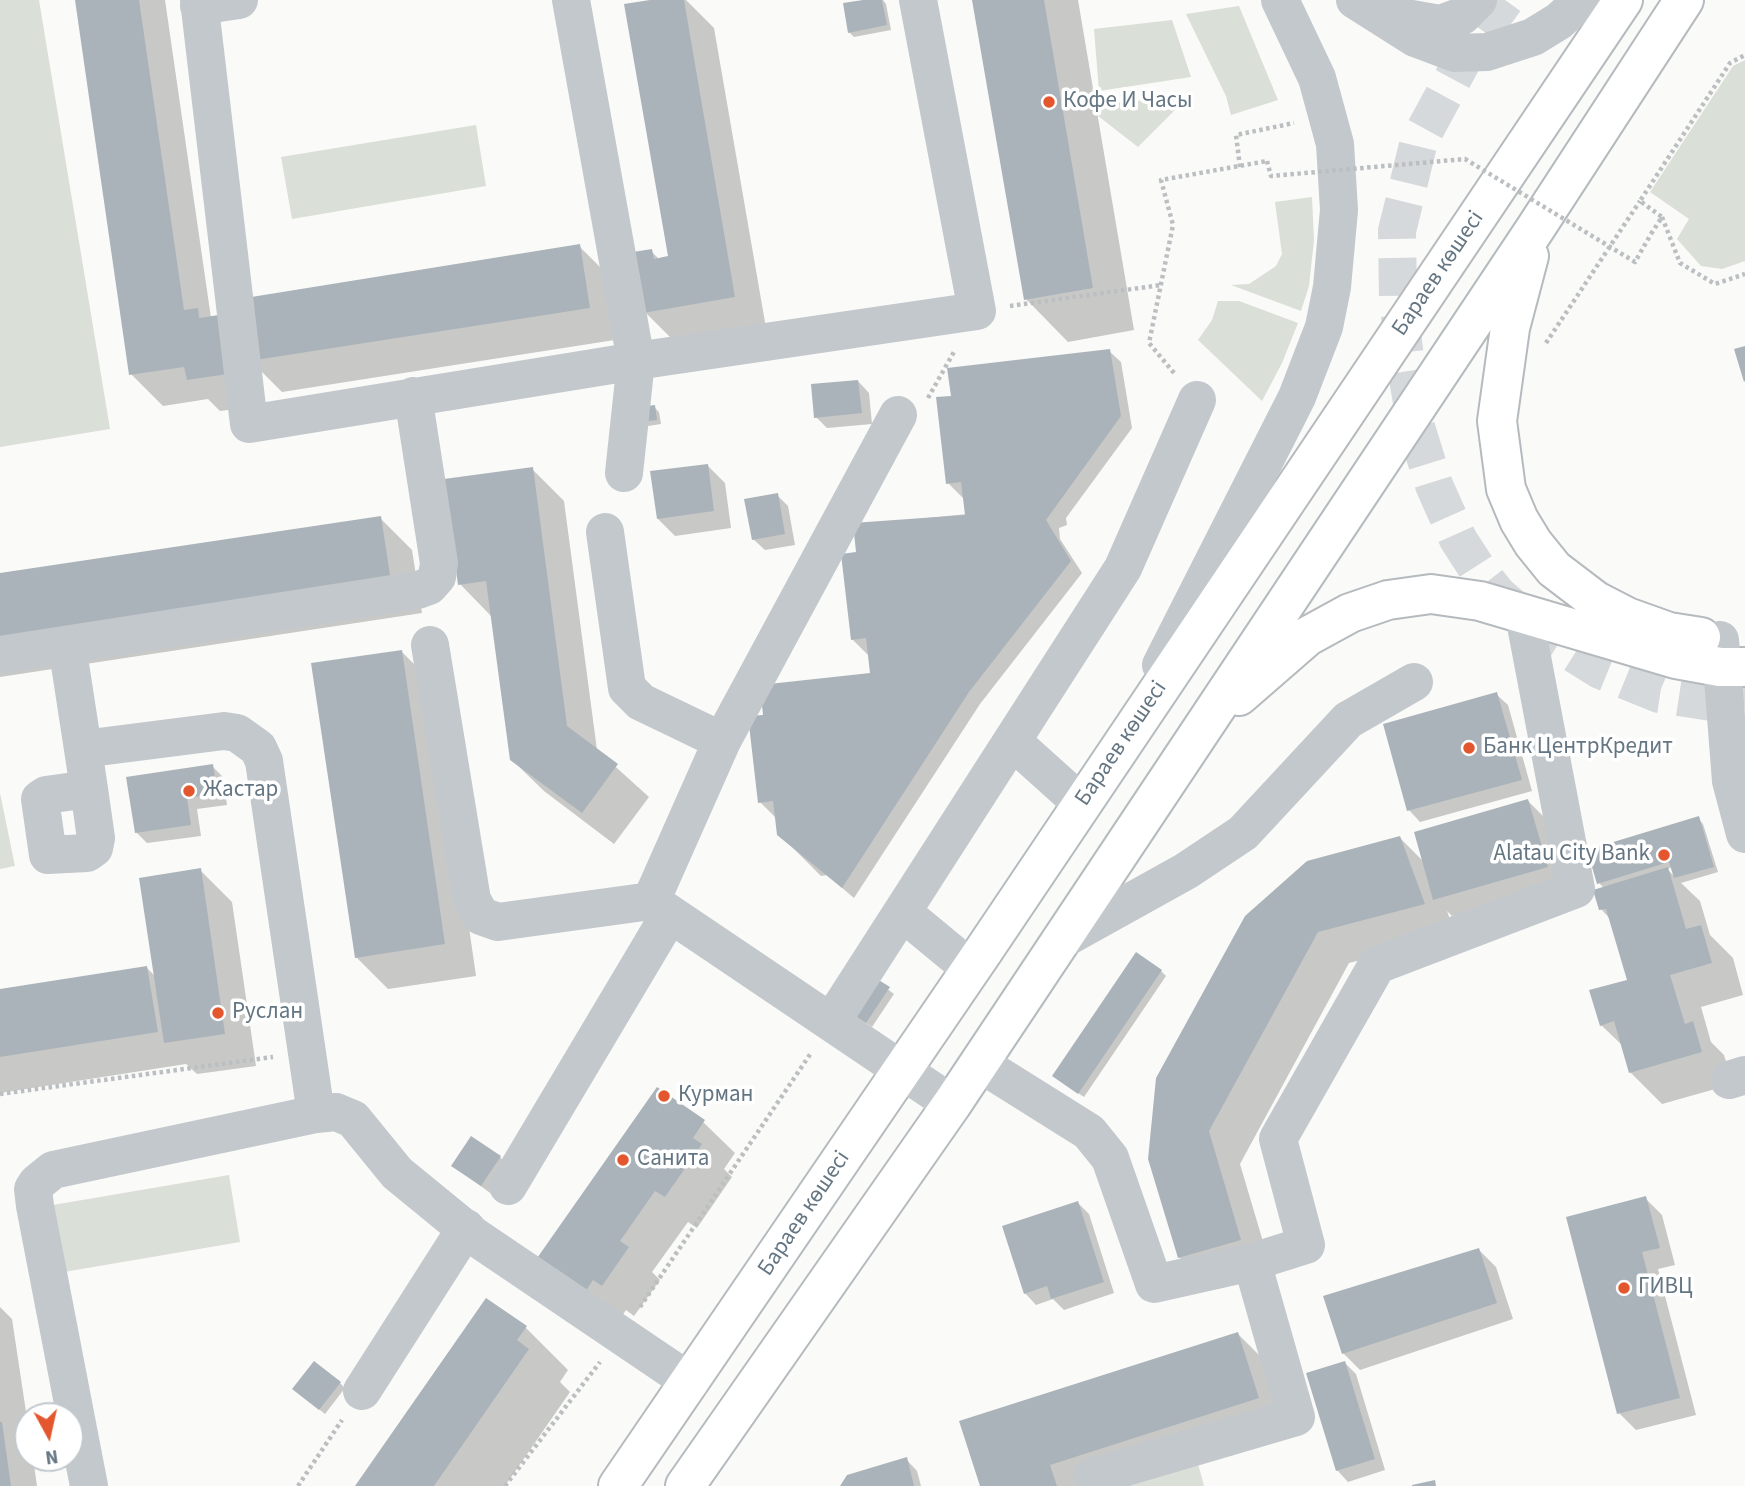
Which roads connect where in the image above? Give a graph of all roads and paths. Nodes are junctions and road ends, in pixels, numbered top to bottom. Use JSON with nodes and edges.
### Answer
{"nodes":[{"id":1,"x":239,"y":0,"type":"edge"},
{"id":2,"x":570,"y":0,"type":"edge"},
{"id":3,"x":918,"y":0,"type":"edge"},
{"id":4,"x":1280,"y":0,"type":"edge"},
{"id":5,"x":1478,"y":0,"type":"edge"},
{"id":6,"x":1582,"y":0,"type":"edge"},
{"id":7,"x":1623,"y":0,"type":"edge"},
{"id":8,"x":1684,"y":0,"type":"edge"},
{"id":9,"x":199,"y":3,"type":"edge"},
{"id":10,"x":1361,"y":4,"type":"edge"},
{"id":11,"x":1745,"y":55,"type":"edge"},
{"id":12,"x":1297,"y":122,"type":"dead end"},
{"id":13,"x":1240,"y":167,"type":"junction"},
{"id":14,"x":1640,"y":201,"type":"junction"},
{"id":15,"x":1662,"y":217,"type":"junction"},
{"id":16,"x":1535,"y":229,"type":"junction"},
{"id":17,"x":1745,"y":274,"type":"edge"},
{"id":18,"x":1161,"y":285,"type":"junction"},
{"id":19,"x":977,"y":311,"type":"junction"},
{"id":20,"x":1545,"y":345,"type":"dead end"},
{"id":21,"x":636,"y":361,"type":"junction"},
{"id":22,"x":413,"y":396,"type":"junction"},
{"id":23,"x":1197,"y":400,"type":"joint"},
{"id":24,"x":898,"y":415,"type":"joint"},
{"id":25,"x":624,"y":473,"type":"dead end"},
{"id":26,"x":605,"y":532,"type":"dead end"},
{"id":27,"x":1524,"y":615,"type":"junction"},
{"id":28,"x":67,"y":645,"type":"junction"},
{"id":29,"x":430,"y":645,"type":"dead end"},
{"id":30,"x":1732,"y":654,"type":"edge"},
{"id":31,"x":0,"y":655,"type":"edge"},
{"id":32,"x":1414,"y":682,"type":"dead end"},
{"id":33,"x":722,"y":741,"type":"junction"},
{"id":34,"x":1012,"y":741,"type":"junction"},
{"id":35,"x":1192,"y":741,"type":"junction"},
{"id":36,"x":83,"y":749,"type":"junction"},
{"id":37,"x":1118,"y":751,"type":"junction"},
{"id":38,"x":1738,"y":779,"type":"edge"},
{"id":39,"x":89,"y":789,"type":"dead end"},
{"id":40,"x":1082,"y":804,"type":"junction"},
{"id":41,"x":1745,"y":834,"type":"edge"},
{"id":42,"x":661,"y":908,"type":"junction"},
{"id":43,"x":902,"y":912,"type":"junction"},
{"id":44,"x":1060,"y":941,"type":"junction"},
{"id":45,"x":977,"y":961,"type":"junction"},
{"id":46,"x":1029,"y":987,"type":"junction"},
{"id":47,"x":832,"y":1021,"type":"junction"},
{"id":48,"x":306,"y":1053,"type":"junction"},
{"id":49,"x":979,"y":1063,"type":"junction"},
{"id":50,"x":902,"y":1071,"type":"junction"},
{"id":51,"x":0,"y":1094,"type":"edge"},
{"id":52,"x":952,"y":1104,"type":"junction"},
{"id":53,"x":316,"y":1114,"type":"junction"},
{"id":54,"x":508,"y":1186,"type":"dead end"},
{"id":55,"x":466,"y":1228,"type":"junction"},
{"id":56,"x":1252,"y":1262,"type":"junction"},
{"id":57,"x":621,"y":1335,"type":"junction"},
{"id":58,"x":690,"y":1382,"type":"junction"},
{"id":59,"x":362,"y":1391,"type":"joint"},
{"id":60,"x":696,"y":1482,"type":"edge"},
{"id":61,"x":89,"y":1486,"type":"edge"},
{"id":62,"x":298,"y":1486,"type":"edge"},
{"id":63,"x":505,"y":1486,"type":"edge"},
{"id":64,"x":618,"y":1486,"type":"edge"},
{"id":65,"x":1095,"y":1486,"type":"edge"}],
"edges":[{"from":1,"to":9,"type":"street"},
{"from":2,"to":21,"type":"street"},
{"from":3,"to":19,"type":"street"},
{"from":4,"to":37,"type":"street"},
{"from":5,"to":10,"type":"street"},
{"from":6,"to":10,"type":"street"},
{"from":7,"to":37,"type":"main road","name":"Бараев көшесі"},
{"from":8,"to":16,"type":"main road"},
{"from":9,"to":22,"type":"street"},
{"from":11,"to":14,"type":"path"},
{"from":12,"to":13,"type":"path"},
{"from":13,"to":15,"type":"path","bridge":true},
{"from":13,"to":18,"type":"path"},
{"from":14,"to":15,"type":"path"},
{"from":14,"to":20,"type":"path"},
{"from":15,"to":17,"type":"path"},
{"from":16,"to":30,"type":"main road"},
{"from":16,"to":35,"type":"main road"},
{"from":18,"to":19,"type":"path"},
{"from":18,"to":23,"type":"path"},
{"from":19,"to":21,"type":"street"},
{"from":19,"to":24,"type":"path"},
{"from":21,"to":22,"type":"street"},
{"from":21,"to":25,"type":"street"},
{"from":22,"to":28,"type":"street"},
{"from":23,"to":34,"type":"street"},
{"from":24,"to":33,"type":"street"},
{"from":26,"to":33,"type":"street"},
{"from":27,"to":30,"type":"main road"},
{"from":27,"to":35,"type":"main road"},
{"from":27,"to":56,"type":"street"},
{"from":28,"to":31,"type":"street"},
{"from":28,"to":36,"type":"street"},
{"from":29,"to":42,"type":"street"},
{"from":30,"to":38,"type":"street"},
{"from":32,"to":44,"type":"street"},
{"from":33,"to":42,"type":"street"},
{"from":34,"to":40,"type":"street"},
{"from":34,"to":43,"type":"street"},
{"from":35,"to":44,"type":"main road"},
{"from":36,"to":39,"type":"street"},
{"from":36,"to":48,"type":"street"},
{"from":37,"to":40,"type":"main road","name":"Бараев көшесі"},
{"from":38,"to":41,"type":"street"},
{"from":40,"to":45,"type":"main road","name":"Бараев көшесі"},
{"from":42,"to":47,"type":"street"},
{"from":42,"to":54,"type":"street"},
{"from":43,"to":45,"type":"street"},
{"from":43,"to":47,"type":"street"},
{"from":44,"to":46,"type":"main road"},
{"from":45,"to":46,"type":"main road"},
{"from":45,"to":50,"type":"main road","name":"Бараев көшесі"},
{"from":46,"to":49,"type":"main road"},
{"from":47,"to":50,"type":"street"},
{"from":47,"to":57,"type":"path"},
{"from":48,"to":51,"type":"path"},
{"from":48,"to":53,"type":"street"},
{"from":49,"to":52,"type":"main road"},
{"from":49,"to":56,"type":"street"},
{"from":50,"to":52,"type":"street"},
{"from":50,"to":58,"type":"main road","name":"Бараев көшесі"},
{"from":52,"to":60,"type":"main road"},
{"from":53,"to":55,"type":"street"},
{"from":53,"to":61,"type":"street"},
{"from":55,"to":57,"type":"street"},
{"from":55,"to":59,"type":"street"},
{"from":56,"to":65,"type":"street"},
{"from":57,"to":58,"type":"street"},
{"from":57,"to":63,"type":"path"},
{"from":58,"to":64,"type":"main road","name":"Бараев көшесі"},
{"from":59,"to":62,"type":"path"}]}
